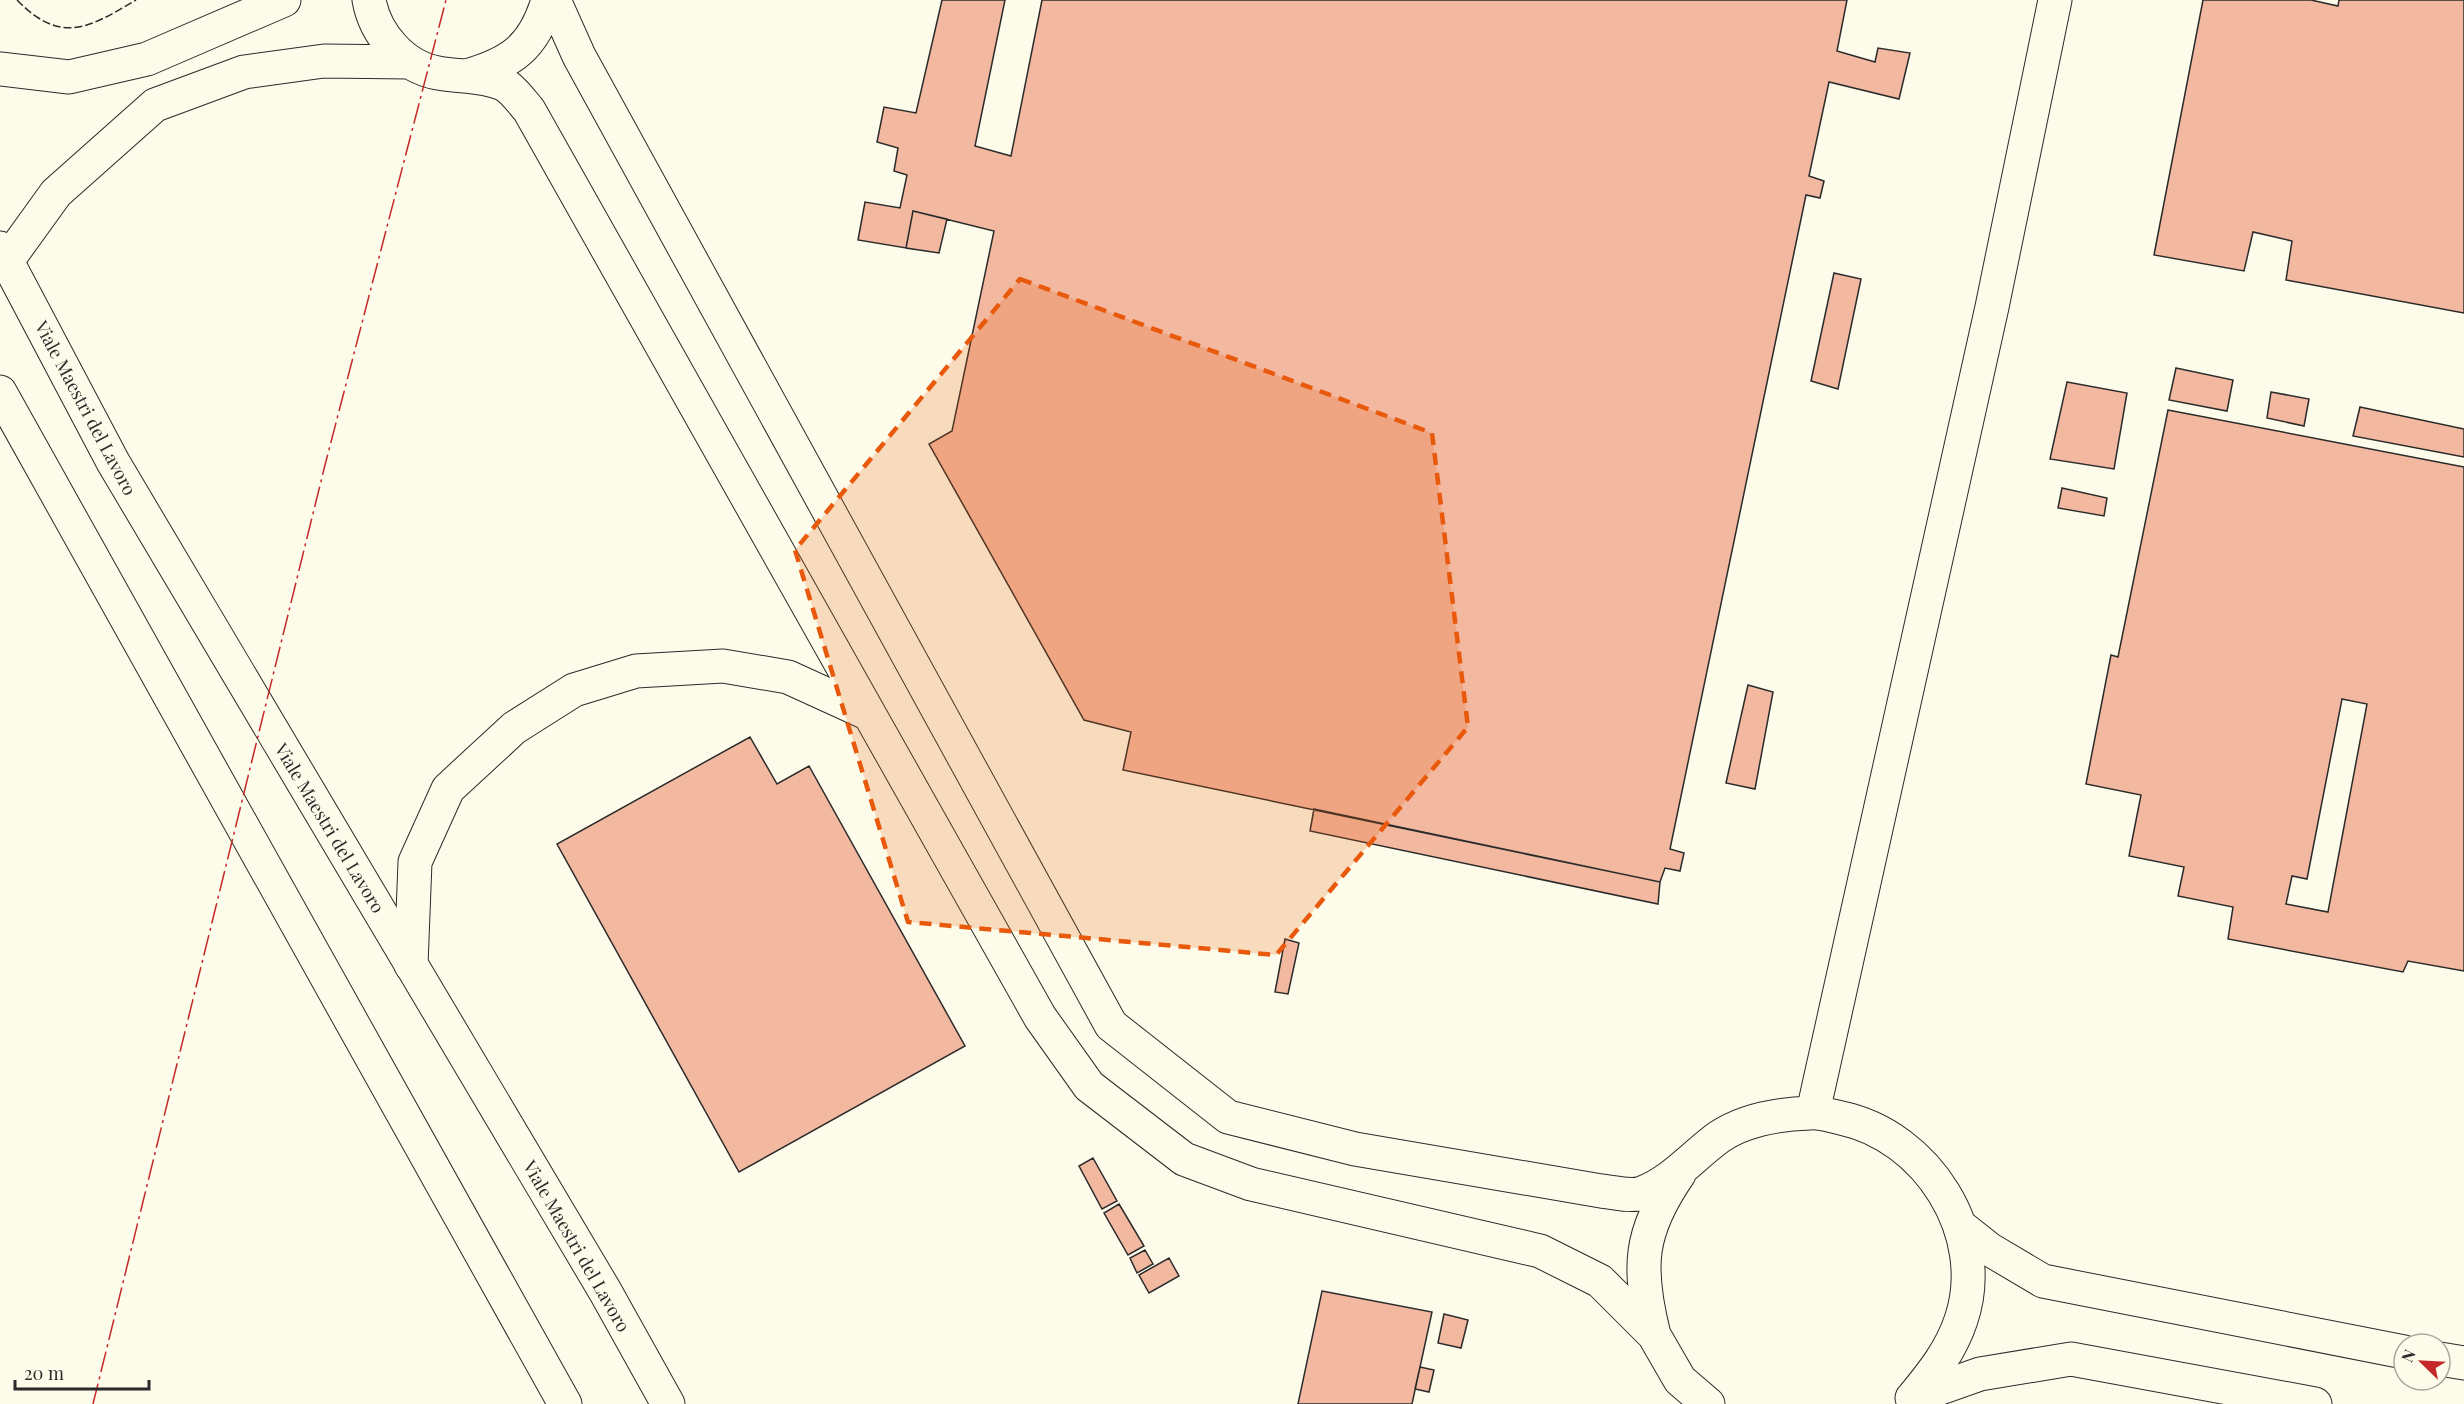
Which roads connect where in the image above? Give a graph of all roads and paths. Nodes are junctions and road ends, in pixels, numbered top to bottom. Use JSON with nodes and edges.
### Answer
{"nodes":[{"id":1,"x":284,"y":0,"type":"edge"},
{"id":2,"x":369,"y":0,"type":"edge"},
{"id":3,"x":548,"y":0,"type":"edge"},
{"id":4,"x":554,"y":0,"type":"edge"},
{"id":5,"x":2055,"y":0,"type":"edge"},
{"id":6,"x":409,"y":62,"type":"junction"},
{"id":7,"x":0,"y":69,"type":"edge"},
{"id":8,"x":466,"y":76,"type":"junction"},
{"id":9,"x":3,"y":254,"type":"edge"},
{"id":10,"x":0,"y":393,"type":"edge"},
{"id":11,"x":869,"y":714,"type":"junction"},
{"id":12,"x":411,"y":964,"type":"junction"},
{"id":13,"x":1812,"y":1112,"type":"junction"},
{"id":14,"x":1684,"y":1168,"type":"junction"},
{"id":15,"x":1960,"y":1226,"type":"junction"},
{"id":16,"x":1654,"y":1335,"type":"junction"},
{"id":17,"x":2392,"y":1350,"type":"edge"},
{"id":18,"x":1908,"y":1400,"type":"edge"},
{"id":19,"x":565,"y":1404,"type":"edge"},
{"id":20,"x":668,"y":1404,"type":"edge"},
{"id":21,"x":1708,"y":1404,"type":"edge"},
{"id":22,"x":2314,"y":1404,"type":"edge"}],
"edges":[{"from":1,"to":7,"type":"street"},
{"from":2,"to":6,"type":"street"},
{"from":3,"to":8,"type":"street"},
{"from":4,"to":14,"type":"street"},
{"from":5,"to":13,"type":"street"},
{"from":6,"to":8,"type":"street"},
{"from":6,"to":9,"type":"street"},
{"from":8,"to":11,"type":"street"},
{"from":9,"to":12,"type":"street","name":"Viale Maestri del Lavoro"},
{"from":10,"to":19,"type":"street"},
{"from":11,"to":12,"type":"street"},
{"from":11,"to":16,"type":"street"},
{"from":12,"to":20,"type":"street","name":"Viale Maestri del Lavoro"},
{"from":13,"to":14,"type":"street"},
{"from":13,"to":15,"type":"street"},
{"from":14,"to":16,"type":"street"},
{"from":15,"to":17,"type":"street"},
{"from":15,"to":18,"type":"street"},
{"from":16,"to":21,"type":"street"},
{"from":18,"to":22,"type":"street"}]}
